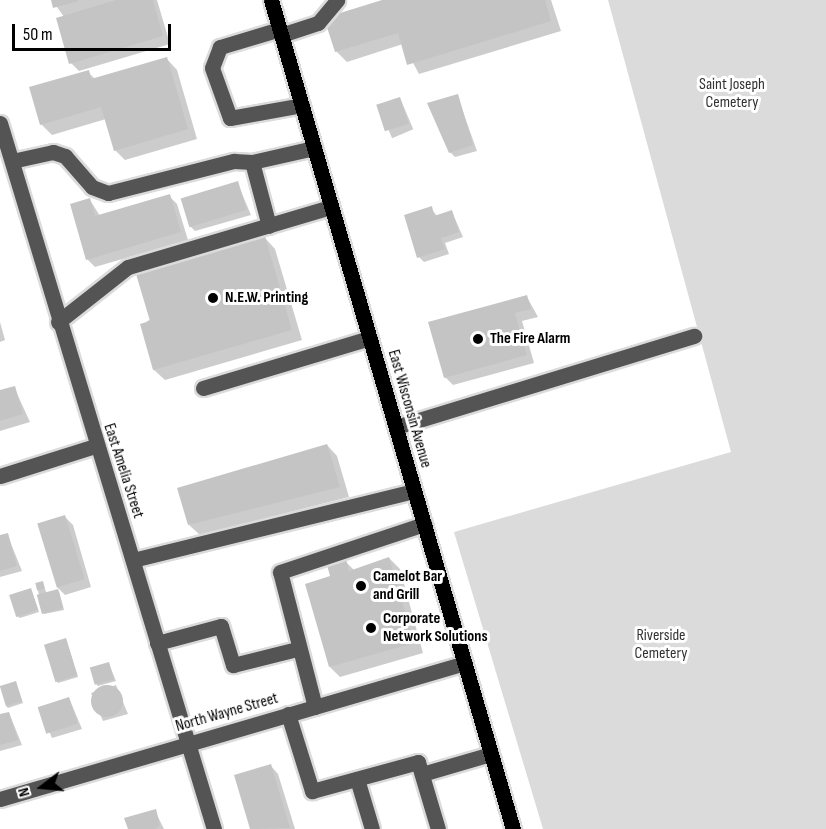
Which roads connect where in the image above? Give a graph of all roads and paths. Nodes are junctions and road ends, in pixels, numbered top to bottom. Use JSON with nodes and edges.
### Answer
{"nodes":[{"id":1,"x":271,"y":0,"type":"edge"},
{"id":2,"x":337,"y":0,"type":"edge"},
{"id":3,"x":280,"y":32,"type":"junction"},
{"id":4,"x":302,"y":105,"type":"junction"},
{"id":5,"x":0,"y":123,"type":"edge"},
{"id":6,"x":314,"y":148,"type":"junction"},
{"id":7,"x":12,"y":161,"type":"junction"},
{"id":8,"x":252,"y":162,"type":"junction"},
{"id":9,"x":331,"y":207,"type":"junction"},
{"id":10,"x":269,"y":226,"type":"junction"},
{"id":11,"x":58,"y":322,"type":"junction"},
{"id":12,"x":694,"y":336,"type":"dead end"},
{"id":13,"x":370,"y":338,"type":"junction"},
{"id":14,"x":203,"y":388,"type":"dead end"},
{"id":15,"x":396,"y":427,"type":"junction"},
{"id":16,"x":95,"y":446,"type":"junction"},
{"id":17,"x":0,"y":476,"type":"edge"},
{"id":18,"x":414,"y":491,"type":"junction"},
{"id":19,"x":424,"y":524,"type":"junction"},
{"id":20,"x":133,"y":560,"type":"junction"},
{"id":21,"x":157,"y":643,"type":"junction"},
{"id":22,"x":297,"y":649,"type":"junction"},
{"id":23,"x":465,"y":663,"type":"junction"},
{"id":24,"x":315,"y":707,"type":"junction"},
{"id":25,"x":288,"y":714,"type":"junction"},
{"id":26,"x":188,"y":743,"type":"junction"},
{"id":27,"x":491,"y":754,"type":"junction"},
{"id":28,"x":422,"y":774,"type":"junction"},
{"id":29,"x":357,"y":779,"type":"junction"},
{"id":30,"x":0,"y":799,"type":"edge"},
{"id":31,"x":214,"y":829,"type":"edge"},
{"id":32,"x":372,"y":829,"type":"edge"},
{"id":33,"x":438,"y":829,"type":"edge"},
{"id":34,"x":513,"y":829,"type":"edge"}],
"edges":[{"from":1,"to":3,"type":"main road","name":"East Wisconsin Avenue"},
{"from":2,"to":3,"type":"street"},
{"from":3,"to":4,"type":"main road","name":"East Wisconsin Avenue"},
{"from":3,"to":4,"type":"street"},
{"from":4,"to":6,"type":"main road","name":"East Wisconsin Avenue"},
{"from":5,"to":7,"type":"street","name":"East Amelia Street"},
{"from":6,"to":8,"type":"street"},
{"from":6,"to":9,"type":"main road","name":"East Wisconsin Avenue"},
{"from":7,"to":8,"type":"street"},
{"from":7,"to":11,"type":"street","name":"East Amelia Street"},
{"from":8,"to":10,"type":"street"},
{"from":9,"to":10,"type":"street"},
{"from":9,"to":13,"type":"main road","name":"East Wisconsin Avenue"},
{"from":10,"to":11,"type":"street"},
{"from":11,"to":16,"type":"street","name":"East Amelia Street"},
{"from":12,"to":15,"type":"street"},
{"from":13,"to":14,"type":"street"},
{"from":13,"to":15,"type":"main road","name":"East Wisconsin Avenue"},
{"from":15,"to":18,"type":"main road","name":"East Wisconsin Avenue"},
{"from":16,"to":17,"type":"street"},
{"from":16,"to":20,"type":"street","name":"East Amelia Street"},
{"from":18,"to":19,"type":"main road","name":"East Wisconsin Avenue"},
{"from":18,"to":20,"type":"street"},
{"from":19,"to":22,"type":"street"},
{"from":19,"to":23,"type":"main road","name":"East Wisconsin Avenue"},
{"from":20,"to":21,"type":"street","name":"East Amelia Street"},
{"from":21,"to":22,"type":"street"},
{"from":21,"to":26,"type":"street","name":"East Amelia Street"},
{"from":22,"to":24,"type":"street"},
{"from":23,"to":24,"type":"street","name":"North Wayne Street"},
{"from":23,"to":27,"type":"main road","name":"East Wisconsin Avenue"},
{"from":24,"to":25,"type":"street","name":"North Wayne Street"},
{"from":25,"to":26,"type":"street","name":"North Wayne Street"},
{"from":25,"to":29,"type":"street"},
{"from":26,"to":30,"type":"street","name":"North Wayne Street"},
{"from":26,"to":31,"type":"street","name":"East Amelia Street"},
{"from":27,"to":28,"type":"street"},
{"from":27,"to":34,"type":"main road","name":"East Wisconsin Avenue"},
{"from":28,"to":29,"type":"street"},
{"from":28,"to":33,"type":"street"},
{"from":29,"to":32,"type":"street"}]}
